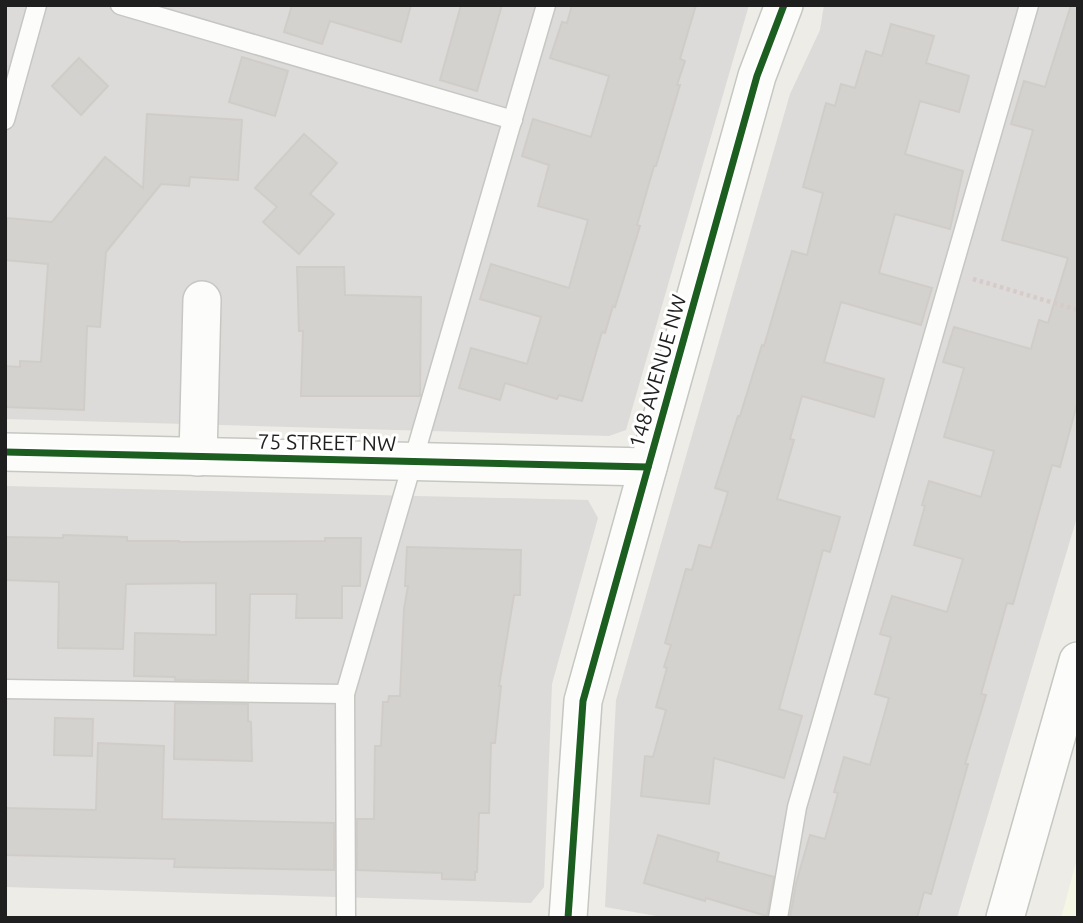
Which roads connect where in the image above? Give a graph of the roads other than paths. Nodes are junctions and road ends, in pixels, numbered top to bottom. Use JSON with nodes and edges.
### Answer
{"nodes":[{"id":1,"x":37,"y":5,"type":"edge"},
{"id":2,"x":120,"y":5,"type":"edge"},
{"id":3,"x":546,"y":5,"type":"edge"},
{"id":4,"x":784,"y":5,"type":"edge"},
{"id":5,"x":1029,"y":5,"type":"edge"},
{"id":6,"x":5,"y":120,"type":"edge"},
{"id":7,"x":513,"y":120,"type":"junction"},
{"id":8,"x":202,"y":300,"type":"dead end"},
{"id":9,"x":5,"y":452,"type":"edge"},
{"id":10,"x":198,"y":457,"type":"junction"},
{"id":11,"x":413,"y":462,"type":"junction"},
{"id":12,"x":648,"y":467,"type":"junction"},
{"id":13,"x":1078,"y":661,"type":"edge"},
{"id":14,"x":5,"y":689,"type":"edge"},
{"id":15,"x":345,"y":694,"type":"junction"},
{"id":16,"x":346,"y":918,"type":"edge"},
{"id":17,"x":568,"y":918,"type":"edge"},
{"id":18,"x":778,"y":918,"type":"edge"},
{"id":19,"x":1005,"y":918,"type":"edge"}],
"edges":[{"from":1,"to":6,"type":"lane"},
{"from":2,"to":7,"type":"lane"},
{"from":3,"to":7,"type":"lane"},
{"from":4,"to":12,"type":"street","name":"148 AVENUE NW"},
{"from":5,"to":18,"type":"lane"},
{"from":7,"to":11,"type":"lane"},
{"from":8,"to":10,"type":"street"},
{"from":9,"to":10,"type":"street","name":"75 STREET NW"},
{"from":10,"to":11,"type":"street","name":"75 STREET NW"},
{"from":11,"to":12,"type":"street","name":"75 STREET NW"},
{"from":11,"to":15,"type":"lane"},
{"from":12,"to":17,"type":"street","name":"148 AVENUE NW"},
{"from":13,"to":19,"type":"street"},
{"from":14,"to":15,"type":"lane"},
{"from":15,"to":16,"type":"lane"}]}
